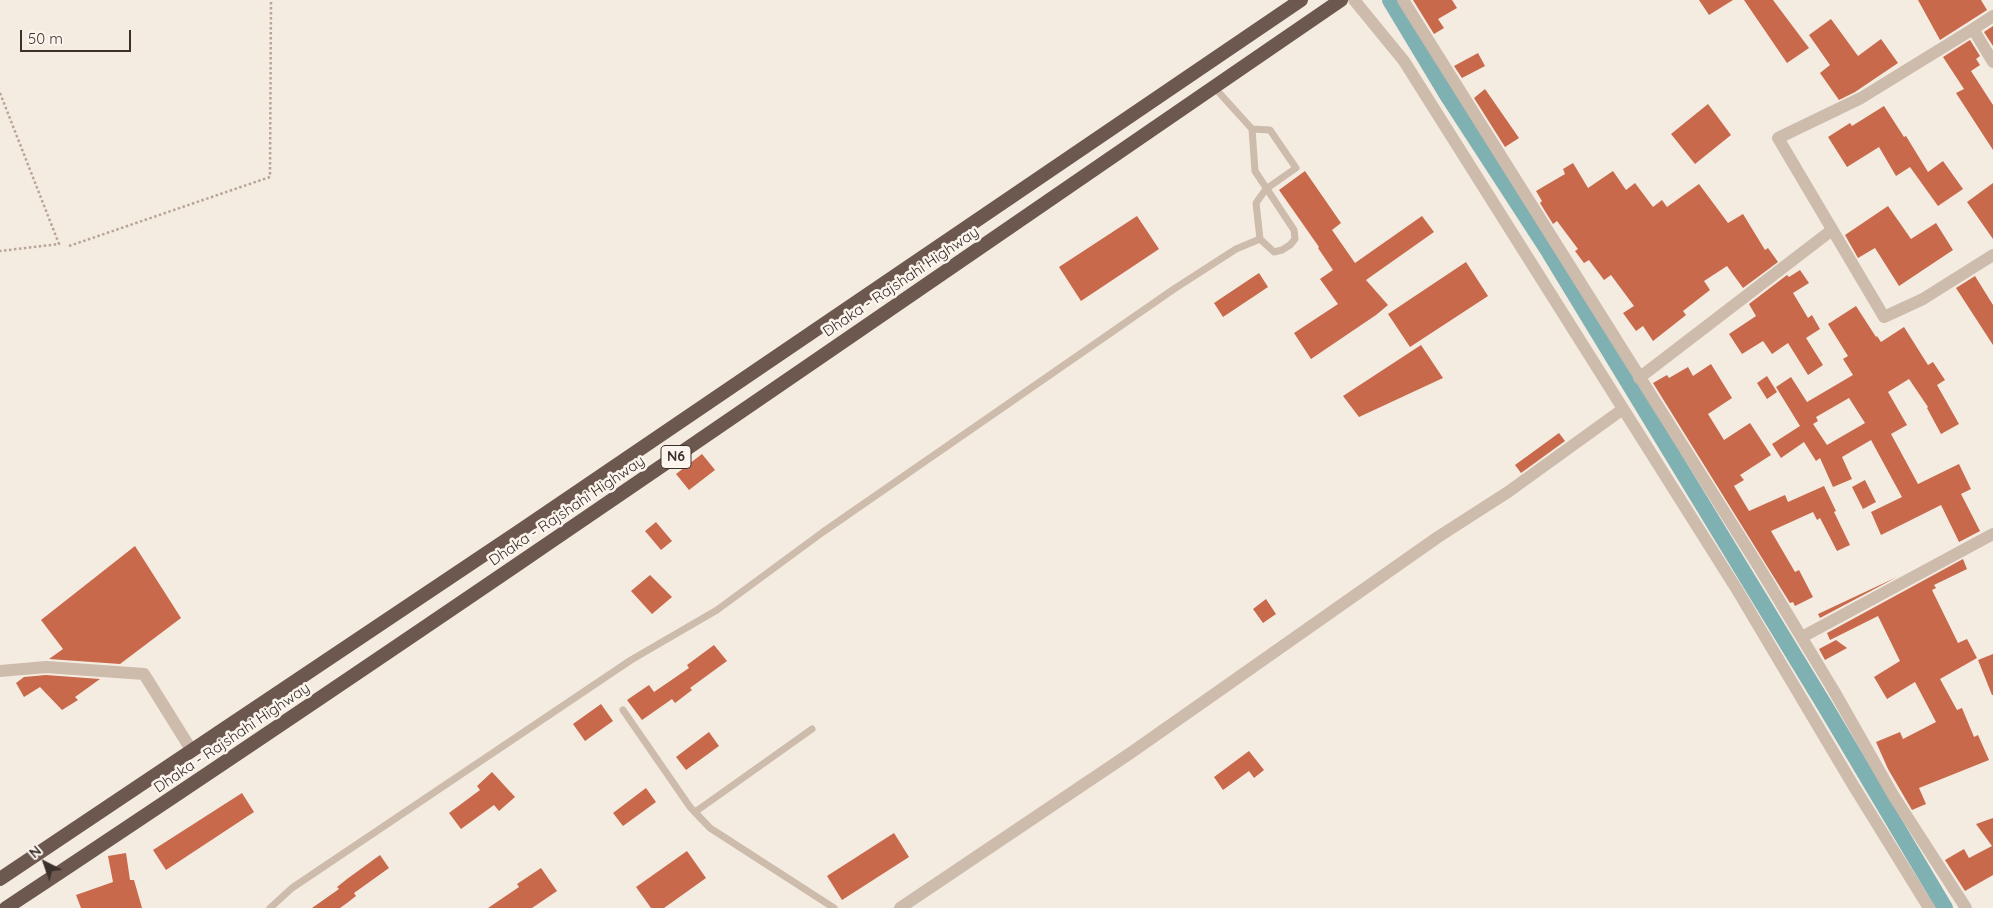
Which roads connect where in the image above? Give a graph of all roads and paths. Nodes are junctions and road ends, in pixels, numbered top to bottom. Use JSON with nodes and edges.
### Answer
{"nodes":[{"id":1,"x":271,"y":0,"type":"edge"},
{"id":2,"x":1302,"y":0,"type":"edge"},
{"id":3,"x":1342,"y":0,"type":"edge"},
{"id":4,"x":1354,"y":0,"type":"edge"},
{"id":5,"x":1403,"y":0,"type":"edge"},
{"id":6,"x":1993,"y":16,"type":"edge"},
{"id":7,"x":1973,"y":29,"type":"junction"},
{"id":8,"x":1993,"y":62,"type":"edge"},
{"id":9,"x":1214,"y":87,"type":"junction"},
{"id":10,"x":0,"y":93,"type":"edge"},
{"id":11,"x":1252,"y":129,"type":"junction"},
{"id":12,"x":1266,"y":189,"type":"junction"},
{"id":13,"x":1832,"y":230,"type":"junction"},
{"id":14,"x":1260,"y":239,"type":"junction"},
{"id":15,"x":69,"y":246,"type":"dead end"},
{"id":16,"x":0,"y":251,"type":"edge"},
{"id":17,"x":1993,"y":255,"type":"edge"},
{"id":18,"x":1639,"y":378,"type":"junction"},
{"id":19,"x":1623,"y":409,"type":"junction"},
{"id":20,"x":1993,"y":534,"type":"edge"},
{"id":21,"x":1802,"y":637,"type":"junction"},
{"id":22,"x":0,"y":671,"type":"edge"},
{"id":23,"x":623,"y":710,"type":"dead end"},
{"id":24,"x":812,"y":730,"type":"dead end"},
{"id":25,"x":192,"y":751,"type":"junction"},
{"id":26,"x":695,"y":812,"type":"junction"},
{"id":27,"x":0,"y":879,"type":"edge"},
{"id":28,"x":6,"y":908,"type":"edge"},
{"id":29,"x":270,"y":908,"type":"edge"},
{"id":30,"x":834,"y":908,"type":"edge"},
{"id":31,"x":900,"y":908,"type":"edge"},
{"id":32,"x":1929,"y":908,"type":"edge"},
{"id":33,"x":1966,"y":908,"type":"edge"}],
"edges":[{"from":1,"to":15,"type":"path"},
{"from":2,"to":25,"type":"highway","name":"Dhaka - Rajshahi Highway","number":"N6"},
{"from":3,"to":9,"type":"highway","name":"Dhaka - Rajshahi Highway","number":"N6"},
{"from":4,"to":19,"type":"street"},
{"from":5,"to":18,"type":"street"},
{"from":6,"to":7,"type":"street"},
{"from":7,"to":8,"type":"street"},
{"from":7,"to":13,"type":"street"},
{"from":9,"to":11,"type":"lane"},
{"from":9,"to":28,"type":"highway","name":"Dhaka - Rajshahi Highway","number":"N6"},
{"from":10,"to":16,"type":"path"},
{"from":11,"to":12,"type":"lane"},
{"from":11,"to":12,"type":"lane"},
{"from":12,"to":14,"type":"lane"},
{"from":12,"to":14,"type":"lane"},
{"from":13,"to":17,"type":"street"},
{"from":13,"to":18,"type":"street"},
{"from":14,"to":29,"type":"lane"},
{"from":18,"to":21,"type":"street"},
{"from":19,"to":31,"type":"street"},
{"from":19,"to":32,"type":"street"},
{"from":20,"to":21,"type":"street"},
{"from":21,"to":33,"type":"street"},
{"from":22,"to":25,"type":"street"},
{"from":23,"to":26,"type":"lane"},
{"from":24,"to":26,"type":"lane"},
{"from":25,"to":27,"type":"highway","name":"Dhaka - Rajshahi Highway","number":"N6"},
{"from":26,"to":30,"type":"lane"}]}
